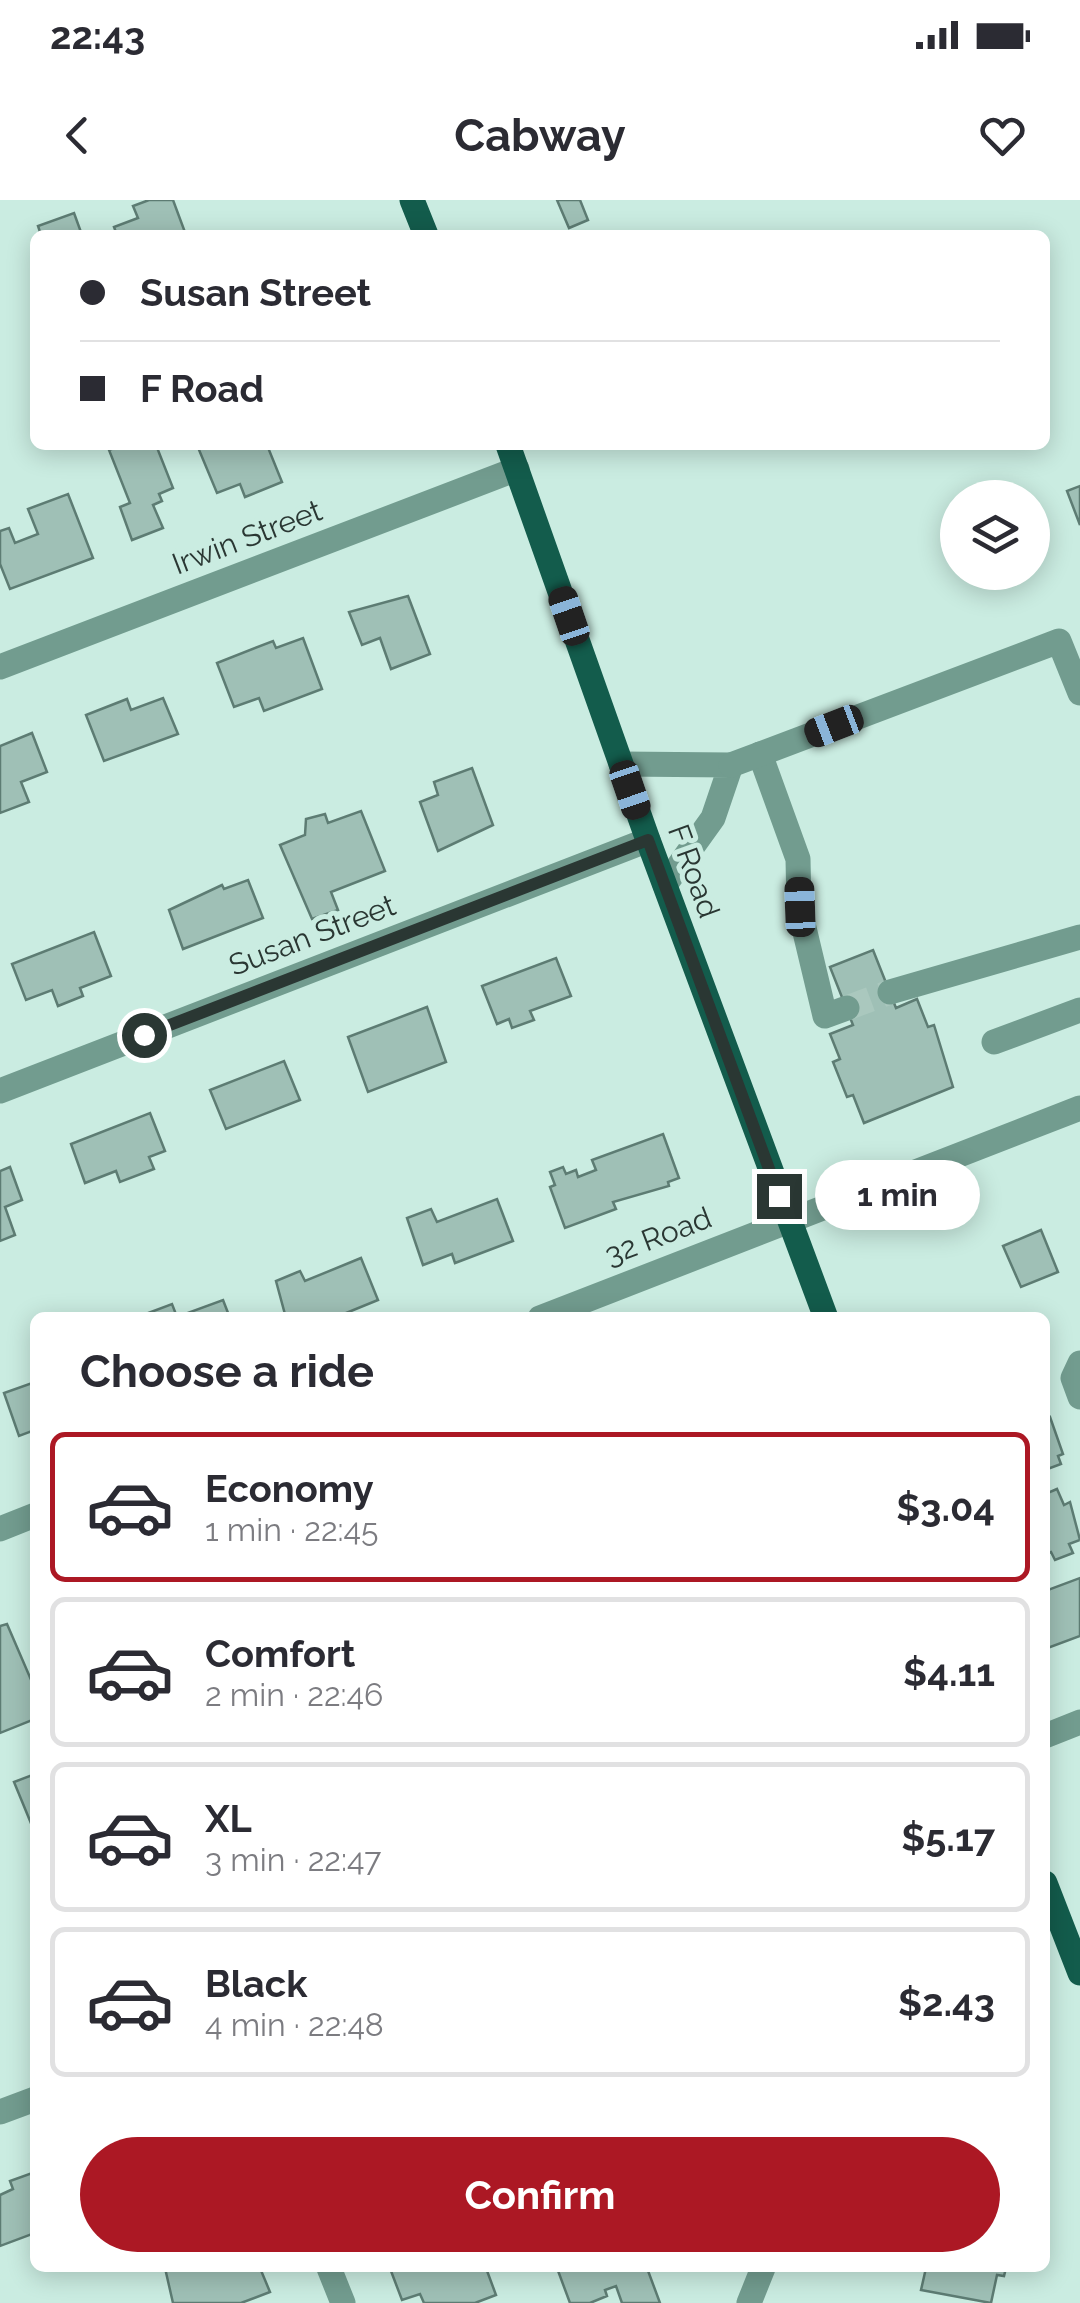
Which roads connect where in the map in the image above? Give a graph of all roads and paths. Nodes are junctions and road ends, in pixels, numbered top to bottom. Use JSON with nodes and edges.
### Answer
{"nodes":[{"id":1,"x":412,"y":200,"type":"edge"},
{"id":2,"x":424,"y":230,"type":"edge"},
{"id":3,"x":512,"y":457,"type":"edge"},
{"id":4,"x":0,"y":666,"type":"edge"},
{"id":5,"x":1080,"y":693,"type":"edge"},
{"id":6,"x":760,"y":754,"type":"junction"},
{"id":7,"x":620,"y":764,"type":"junction"},
{"id":8,"x":731,"y":765,"type":"junction"},
{"id":9,"x":648,"y":840,"type":"junction"},
{"id":10,"x":664,"y":885,"type":"junction"},
{"id":11,"x":1080,"y":937,"type":"edge"},
{"id":12,"x":890,"y":992,"type":"tunnel mouth"},
{"id":13,"x":847,"y":1008,"type":"dead end"},
{"id":14,"x":1080,"y":1010,"type":"edge"},
{"id":15,"x":994,"y":1042,"type":"dead end"},
{"id":16,"x":0,"y":1091,"type":"edge"},
{"id":17,"x":1080,"y":1108,"type":"edge"},
{"id":18,"x":788,"y":1220,"type":"junction"},
{"id":19,"x":555,"y":1312,"type":"edge"},
{"id":20,"x":824,"y":1312,"type":"edge"},
{"id":21,"x":30,"y":1518,"type":"edge"},
{"id":22,"x":0,"y":1529,"type":"edge"},
{"id":23,"x":1080,"y":1722,"type":"edge"},
{"id":24,"x":1050,"y":1734,"type":"edge"},
{"id":25,"x":1050,"y":1896,"type":"edge"},
{"id":26,"x":1080,"y":1973,"type":"edge"},
{"id":27,"x":30,"y":2101,"type":"edge"},
{"id":28,"x":0,"y":2112,"type":"edge"},
{"id":29,"x":331,"y":2272,"type":"edge"},
{"id":30,"x":761,"y":2272,"type":"edge"},
{"id":31,"x":343,"y":2303,"type":"edge"},
{"id":32,"x":749,"y":2303,"type":"edge"}],
"edges":[{"from":1,"to":2,"type":"main road"},
{"from":3,"to":4,"type":"street","name":"Irwin Street"},
{"from":3,"to":7,"type":"main road","name":"F Road"},
{"from":5,"to":6,"type":"street"},
{"from":6,"to":8,"type":"street"},
{"from":6,"to":13,"type":"street"},
{"from":7,"to":8,"type":"street"},
{"from":7,"to":9,"type":"main road","name":"F Road"},
{"from":8,"to":10,"type":"street"},
{"from":9,"to":10,"type":"main road","name":"F Road"},
{"from":9,"to":16,"type":"street","name":"Susan Street"},
{"from":10,"to":18,"type":"main road","name":"F Road"},
{"from":11,"to":12,"type":"street"},
{"from":14,"to":15,"type":"street"},
{"from":17,"to":18,"type":"street","name":"32 Road"},
{"from":18,"to":19,"type":"street","name":"32 Road"},
{"from":18,"to":20,"type":"main road","name":"F Road"},
{"from":21,"to":22,"type":"street"},
{"from":23,"to":24,"type":"street"},
{"from":25,"to":26,"type":"main road"},
{"from":27,"to":28,"type":"street"},
{"from":29,"to":31,"type":"street"},
{"from":30,"to":32,"type":"street"}]}
